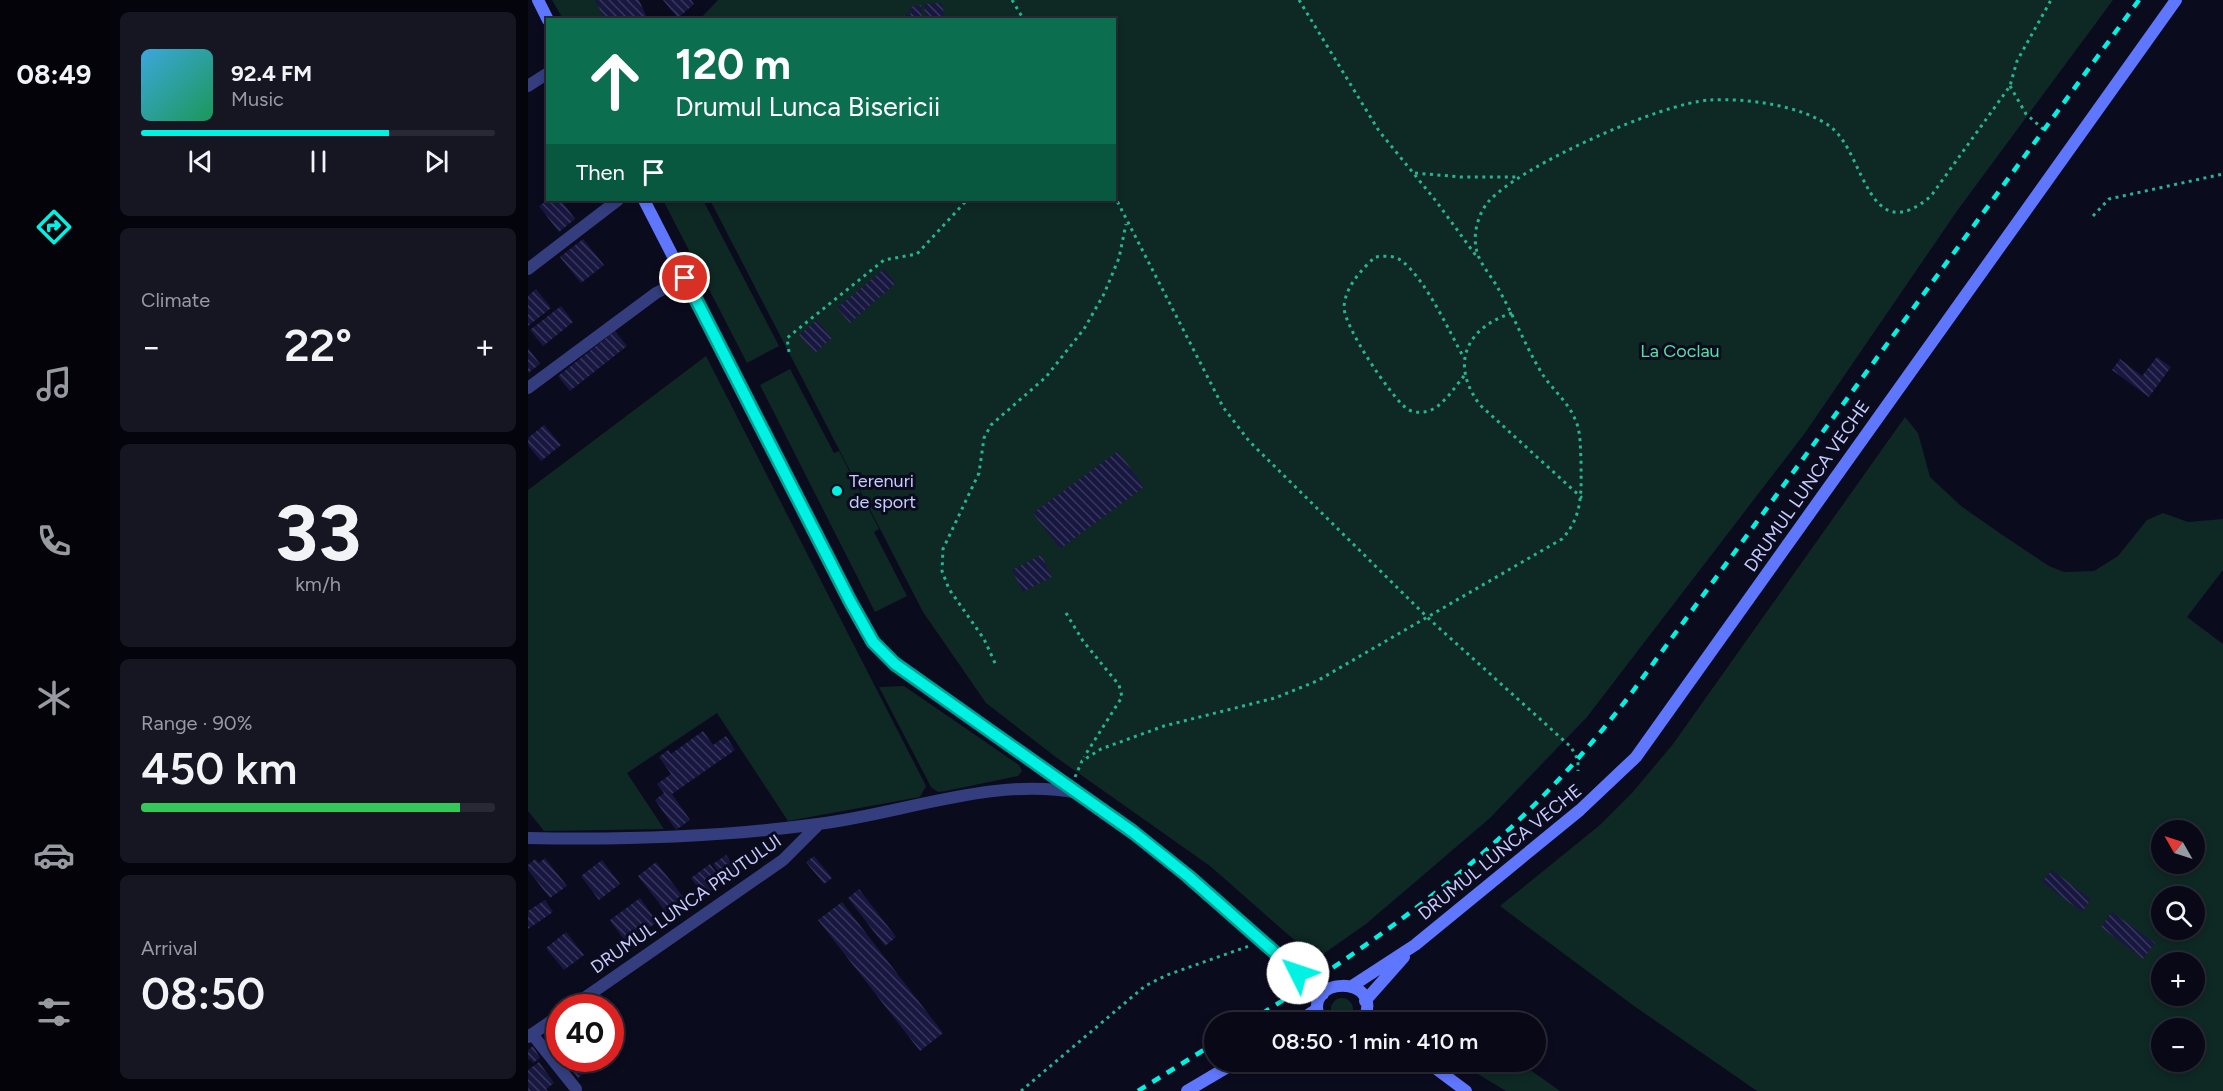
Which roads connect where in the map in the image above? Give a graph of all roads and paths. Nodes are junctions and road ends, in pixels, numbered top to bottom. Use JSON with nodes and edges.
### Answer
{"nodes":[{"id":1,"x":538,"y":0,"type":"edge"},
{"id":2,"x":1012,"y":0,"type":"edge"},
{"id":3,"x":1299,"y":0,"type":"edge"},
{"id":4,"x":2051,"y":0,"type":"edge"},
{"id":5,"x":2176,"y":0,"type":"edge"},
{"id":6,"x":547,"y":18,"type":"edge"},
{"id":7,"x":1023,"y":18,"type":"edge"},
{"id":8,"x":546,"y":74,"type":"edge"},
{"id":9,"x":528,"y":86,"type":"edge"},
{"id":10,"x":2010,"y":86,"type":"junction"},
{"id":11,"x":2044,"y":130,"type":"dead end"},
{"id":12,"x":1413,"y":172,"type":"junction"},
{"id":13,"x":2223,"y":174,"type":"edge"},
{"id":14,"x":1520,"y":177,"type":"junction"},
{"id":15,"x":1116,"y":200,"type":"edge"},
{"id":16,"x":617,"y":201,"type":"edge"},
{"id":17,"x":645,"y":201,"type":"edge"},
{"id":18,"x":966,"y":201,"type":"edge"},
{"id":19,"x":2093,"y":216,"type":"dead end"},
{"id":20,"x":1126,"y":222,"type":"junction"},
{"id":21,"x":1480,"y":261,"type":"junction"},
{"id":22,"x":528,"y":269,"type":"edge"},
{"id":23,"x":685,"y":278,"type":"junction"},
{"id":24,"x":1512,"y":313,"type":"junction"},
{"id":25,"x":789,"y":352,"type":"dead end"},
{"id":26,"x":1464,"y":358,"type":"junction"},
{"id":27,"x":1464,"y":376,"type":"junction"},
{"id":28,"x":528,"y":388,"type":"edge"},
{"id":29,"x":1582,"y":498,"type":"junction"},
{"id":30,"x":1066,"y":614,"type":"dead end"},
{"id":31,"x":1428,"y":618,"type":"junction"},
{"id":32,"x":994,"y":663,"type":"dead end"},
{"id":33,"x":1082,"y":761,"type":"junction"},
{"id":34,"x":1578,"y":771,"type":"dead end"},
{"id":35,"x":1079,"y":794,"type":"junction"},
{"id":36,"x":819,"y":824,"type":"junction"},
{"id":37,"x":528,"y":838,"type":"edge"},
{"id":38,"x":1262,"y":941,"type":"junction"},
{"id":39,"x":1415,"y":945,"type":"junction"},
{"id":40,"x":1352,"y":986,"type":"junction"},
{"id":41,"x":590,"y":994,"type":"edge"},
{"id":42,"x":1323,"y":994,"type":"junction"},
{"id":43,"x":1317,"y":1010,"type":"joint"},
{"id":44,"x":1314,"y":1012,"type":"edge"},
{"id":45,"x":1365,"y":1012,"type":"edge"},
{"id":46,"x":546,"y":1024,"type":"edge"},
{"id":47,"x":530,"y":1035,"type":"edge"},
{"id":48,"x":1219,"y":1072,"type":"edge"},
{"id":49,"x":1440,"y":1072,"type":"edge"},
{"id":50,"x":576,"y":1089,"type":"dead end"},
{"id":51,"x":1021,"y":1091,"type":"edge"},
{"id":52,"x":1187,"y":1091,"type":"edge"},
{"id":53,"x":1466,"y":1091,"type":"edge"}],
"edges":[{"from":1,"to":6,"type":"street"},
{"from":2,"to":7,"type":"path"},
{"from":3,"to":12,"type":"path"},
{"from":4,"to":10,"type":"path"},
{"from":5,"to":39,"type":"street","name":"DRUMUL LUNCA VECHE"},
{"from":8,"to":9,"type":"street"},
{"from":10,"to":11,"type":"path"},
{"from":10,"to":14,"type":"path"},
{"from":12,"to":14,"type":"path"},
{"from":12,"to":21,"type":"path"},
{"from":13,"to":19,"type":"path"},
{"from":14,"to":21,"type":"path"},
{"from":15,"to":20,"type":"path"},
{"from":16,"to":22,"type":"street"},
{"from":17,"to":23,"type":"street"},
{"from":18,"to":25,"type":"path"},
{"from":20,"to":31,"type":"path"},
{"from":20,"to":32,"type":"path"},
{"from":21,"to":24,"type":"path"},
{"from":23,"to":28,"type":"street"},
{"from":23,"to":35,"type":"street"},
{"from":24,"to":26,"type":"path"},
{"from":24,"to":29,"type":"path"},
{"from":26,"to":27,"type":"path"},
{"from":26,"to":27,"type":"path"},
{"from":27,"to":29,"type":"path"},
{"from":29,"to":31,"type":"path"},
{"from":30,"to":33,"type":"path"},
{"from":31,"to":33,"type":"path"},
{"from":31,"to":34,"type":"path"},
{"from":33,"to":35,"type":"path"},
{"from":35,"to":36,"type":"street"},
{"from":35,"to":38,"type":"street"},
{"from":36,"to":37,"type":"street"},
{"from":36,"to":41,"type":"street","name":"DRUMUL LUNCA PRUTULUI"},
{"from":38,"to":42,"type":"street"},
{"from":38,"to":51,"type":"path"},
{"from":39,"to":40,"type":"street","name":"DRUMUL LUNCA VECHE"},
{"from":39,"to":45,"type":"street","name":"DRUMUL LUNCA VECHE"},
{"from":40,"to":42,"type":"street","name":"DRUMUL LUNCA VECHE"},
{"from":40,"to":45,"type":"street"},
{"from":42,"to":43,"type":"street"},
{"from":43,"to":44,"type":"street"},
{"from":46,"to":47,"type":"street"},
{"from":47,"to":50,"type":"street"},
{"from":48,"to":52,"type":"street"},
{"from":49,"to":53,"type":"street"}]}
